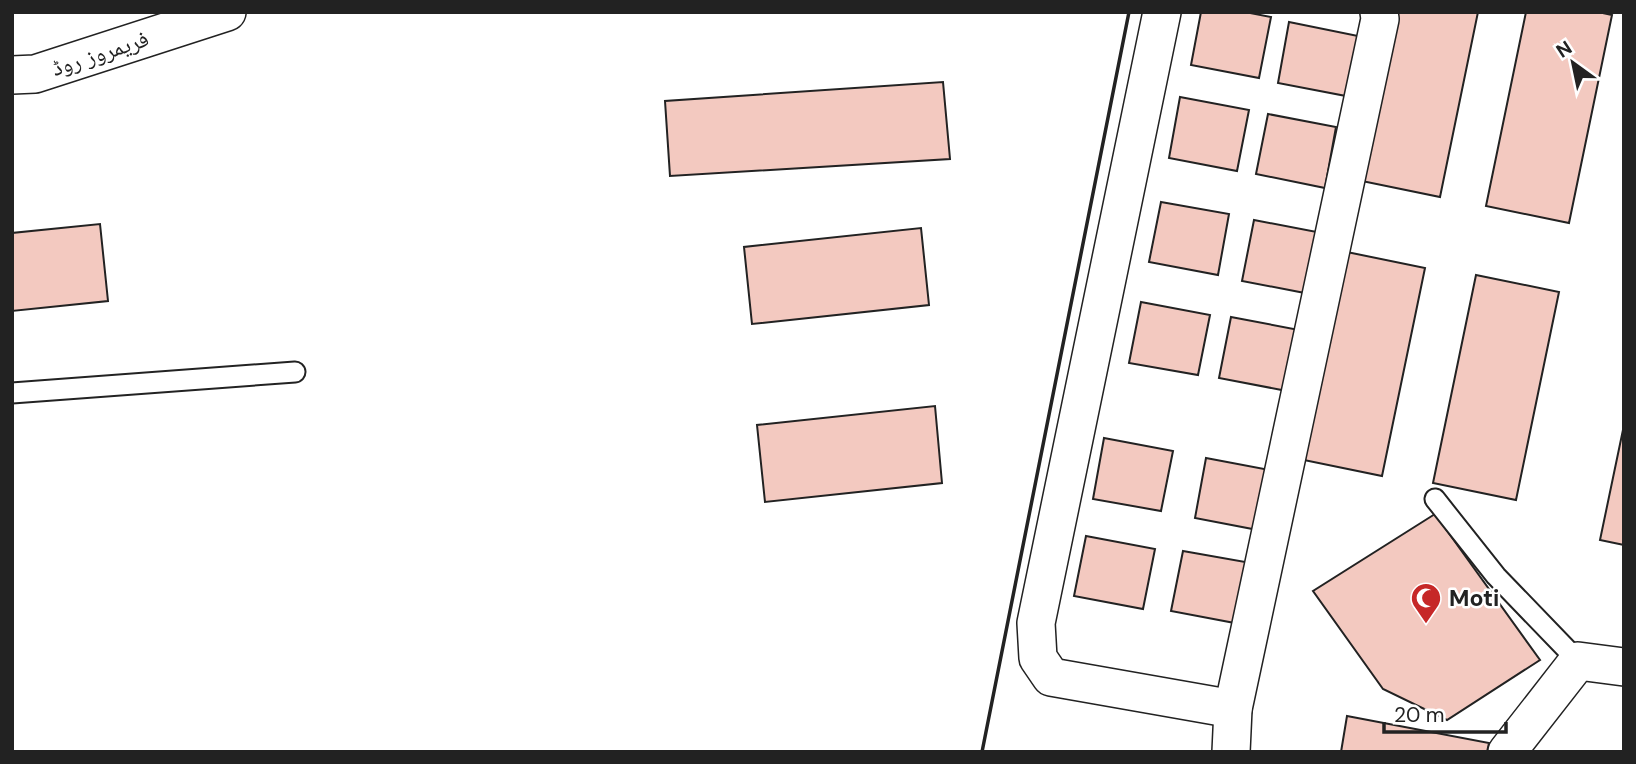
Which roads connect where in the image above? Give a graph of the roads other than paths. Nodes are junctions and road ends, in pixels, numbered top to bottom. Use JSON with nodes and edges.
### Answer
{"nodes":[{"id":1,"x":227,"y":12,"type":"edge"},
{"id":2,"x":1162,"y":12,"type":"edge"},
{"id":3,"x":1379,"y":12,"type":"edge"},
{"id":4,"x":12,"y":75,"type":"edge"},
{"id":5,"x":295,"y":372,"type":"dead end"},
{"id":6,"x":12,"y":393,"type":"edge"},
{"id":7,"x":1435,"y":499,"type":"dead end"},
{"id":8,"x":1578,"y":661,"type":"junction"},
{"id":9,"x":1624,"y":667,"type":"edge"},
{"id":10,"x":1233,"y":709,"type":"junction"},
{"id":11,"x":1231,"y":752,"type":"edge"},
{"id":12,"x":1507,"y":752,"type":"edge"}],
"edges":[{"from":1,"to":4,"type":"street","name":"فریمروز روڈ"},
{"from":2,"to":10,"type":"street"},
{"from":3,"to":10,"type":"street"},
{"from":5,"to":6,"type":"lane"},
{"from":7,"to":8,"type":"lane"},
{"from":8,"to":9,"type":"street"},
{"from":8,"to":12,"type":"street"},
{"from":10,"to":11,"type":"street"}]}
